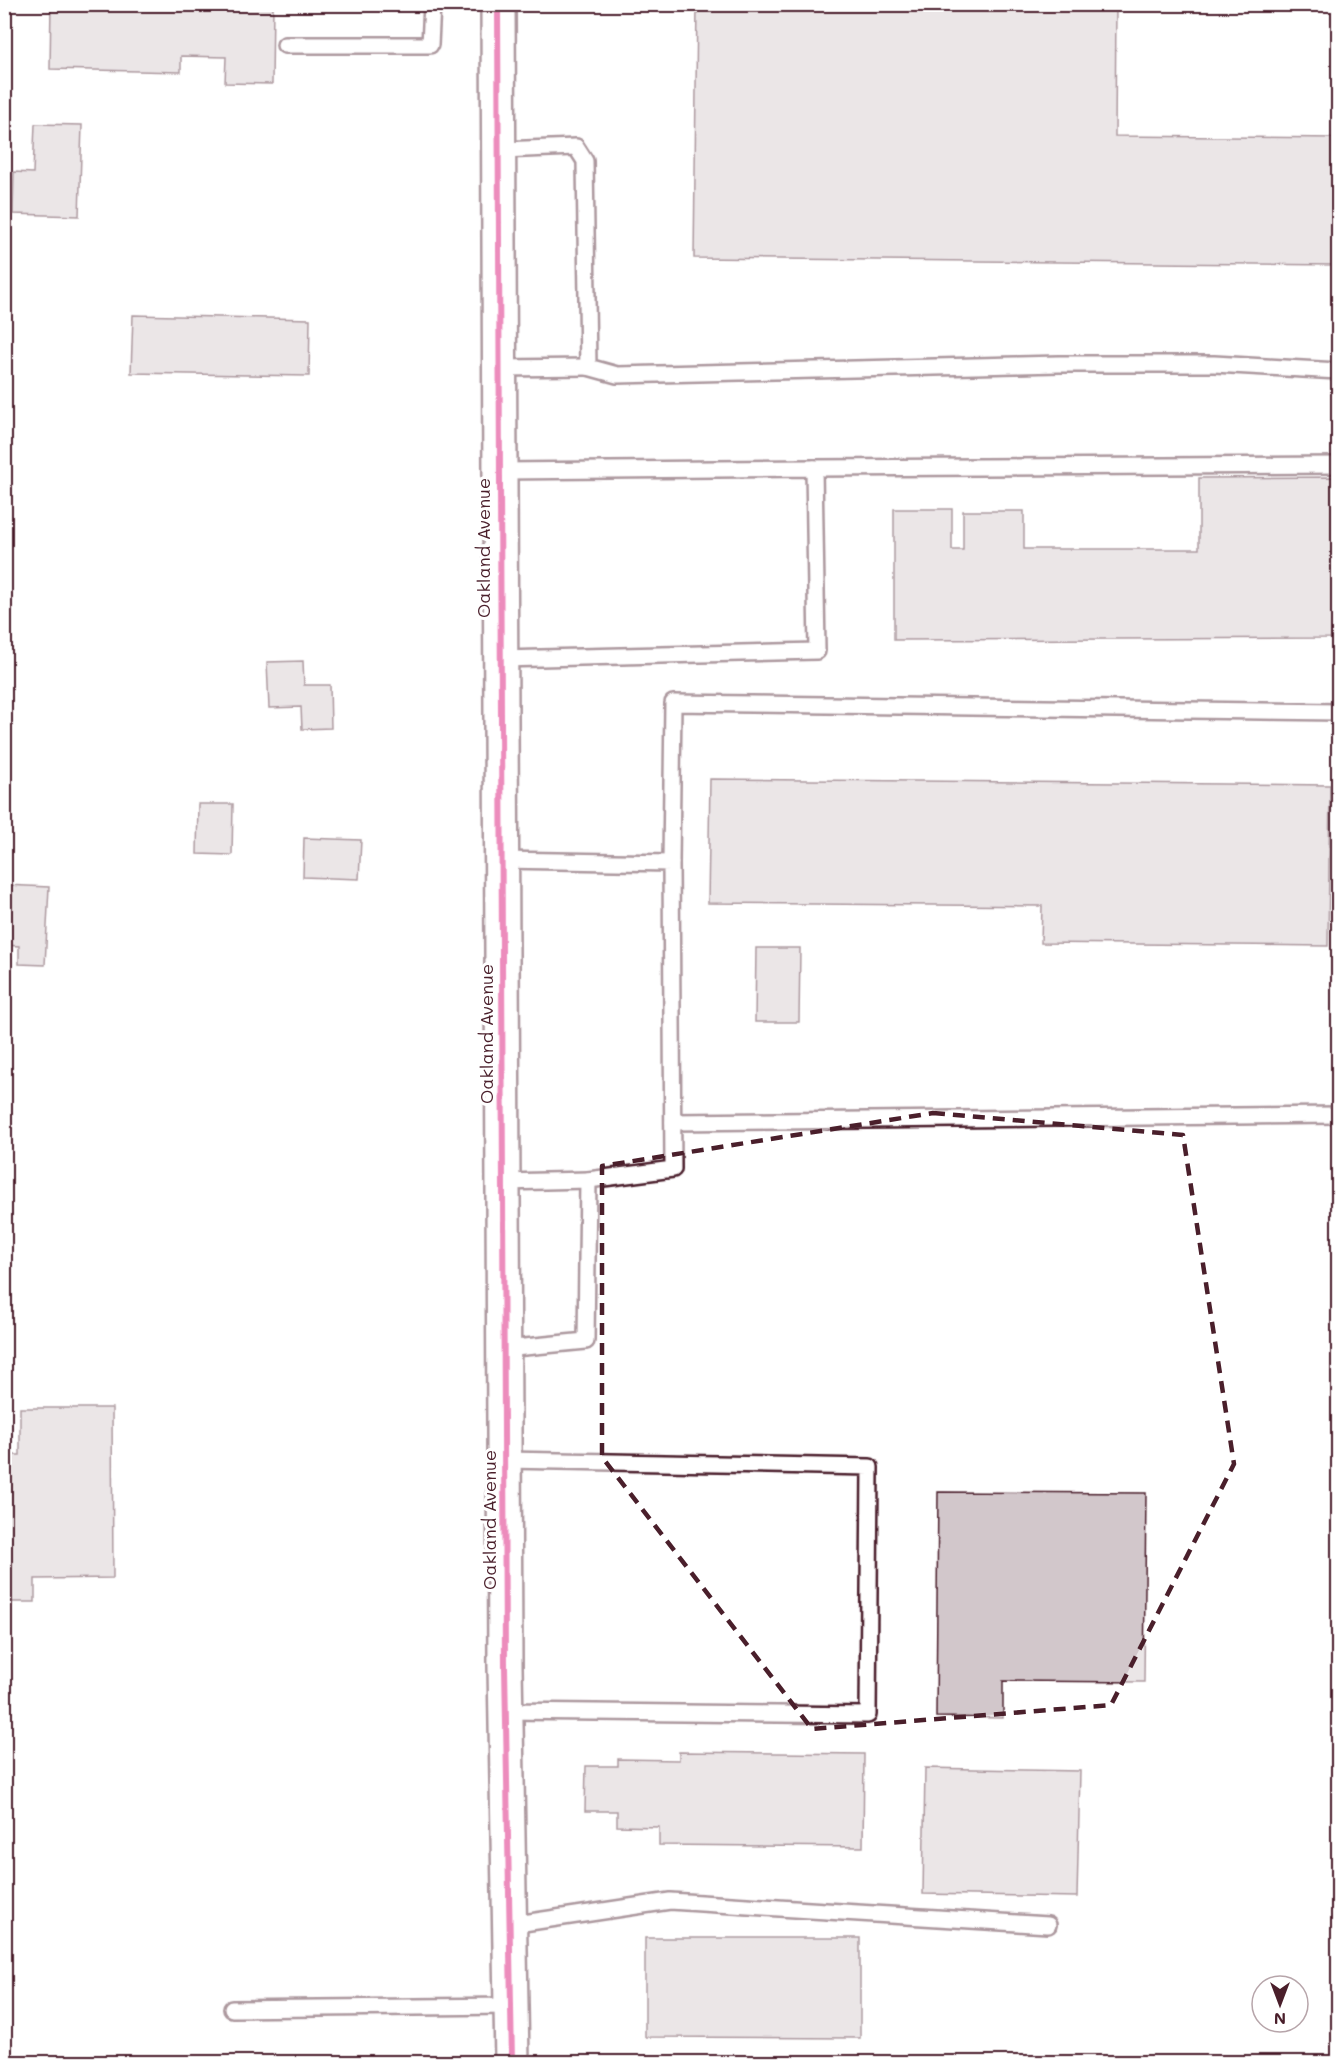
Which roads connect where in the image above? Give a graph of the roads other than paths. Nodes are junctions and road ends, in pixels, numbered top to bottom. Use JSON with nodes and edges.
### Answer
{"nodes":[{"id":1,"x":432,"y":4,"type":"edge"},
{"id":2,"x":498,"y":4,"type":"edge"},
{"id":3,"x":285,"y":45,"type":"dead end"},
{"id":4,"x":498,"y":150,"type":"junction"},
{"id":5,"x":588,"y":367,"type":"junction"},
{"id":6,"x":498,"y":368,"type":"junction"},
{"id":7,"x":1338,"y":371,"type":"edge"},
{"id":8,"x":1338,"y":465,"type":"edge"},
{"id":9,"x":814,"y":468,"type":"junction"},
{"id":10,"x":499,"y":471,"type":"junction"},
{"id":11,"x":500,"y":659,"type":"junction"},
{"id":12,"x":1338,"y":712,"type":"edge"},
{"id":13,"x":501,"y":860,"type":"junction"},
{"id":14,"x":671,"y":862,"type":"junction"},
{"id":15,"x":1338,"y":1115,"type":"edge"},
{"id":16,"x":673,"y":1122,"type":"junction"},
{"id":17,"x":588,"y":1180,"type":"junction"},
{"id":18,"x":503,"y":1182,"type":"junction"},
{"id":19,"x":504,"y":1349,"type":"junction"},
{"id":20,"x":505,"y":1460,"type":"junction"},
{"id":21,"x":506,"y":1711,"type":"junction"},
{"id":22,"x":510,"y":1925,"type":"junction"},
{"id":23,"x":1048,"y":1925,"type":"dead end"},
{"id":24,"x":511,"y":2006,"type":"junction"},
{"id":25,"x":232,"y":2009,"type":"dead end"},
{"id":26,"x":512,"y":2062,"type":"edge"}],
"edges":[{"from":1,"to":3,"type":"lane"},
{"from":2,"to":4,"type":"street","name":"Oakland Avenue"},
{"from":4,"to":5,"type":"lane"},
{"from":4,"to":6,"type":"street","name":"Oakland Avenue"},
{"from":5,"to":6,"type":"lane"},
{"from":5,"to":7,"type":"lane"},
{"from":6,"to":10,"type":"street","name":"Oakland Avenue"},
{"from":8,"to":9,"type":"lane"},
{"from":9,"to":10,"type":"lane"},
{"from":9,"to":11,"type":"lane"},
{"from":10,"to":11,"type":"street","name":"Oakland Avenue"},
{"from":11,"to":13,"type":"street","name":"Oakland Avenue"},
{"from":12,"to":14,"type":"lane"},
{"from":13,"to":14,"type":"lane"},
{"from":13,"to":18,"type":"street","name":"Oakland Avenue"},
{"from":14,"to":16,"type":"lane"},
{"from":15,"to":16,"type":"lane"},
{"from":16,"to":17,"type":"lane"},
{"from":17,"to":18,"type":"lane"},
{"from":17,"to":19,"type":"lane"},
{"from":18,"to":19,"type":"street","name":"Oakland Avenue"},
{"from":19,"to":20,"type":"street","name":"Oakland Avenue"},
{"from":20,"to":21,"type":"street","name":"Oakland Avenue"},
{"from":20,"to":21,"type":"lane"},
{"from":21,"to":22,"type":"street","name":"Oakland Avenue"},
{"from":22,"to":23,"type":"lane"},
{"from":22,"to":24,"type":"street","name":"Oakland Avenue"},
{"from":24,"to":25,"type":"lane"},
{"from":24,"to":26,"type":"street","name":"Oakland Avenue"}]}
